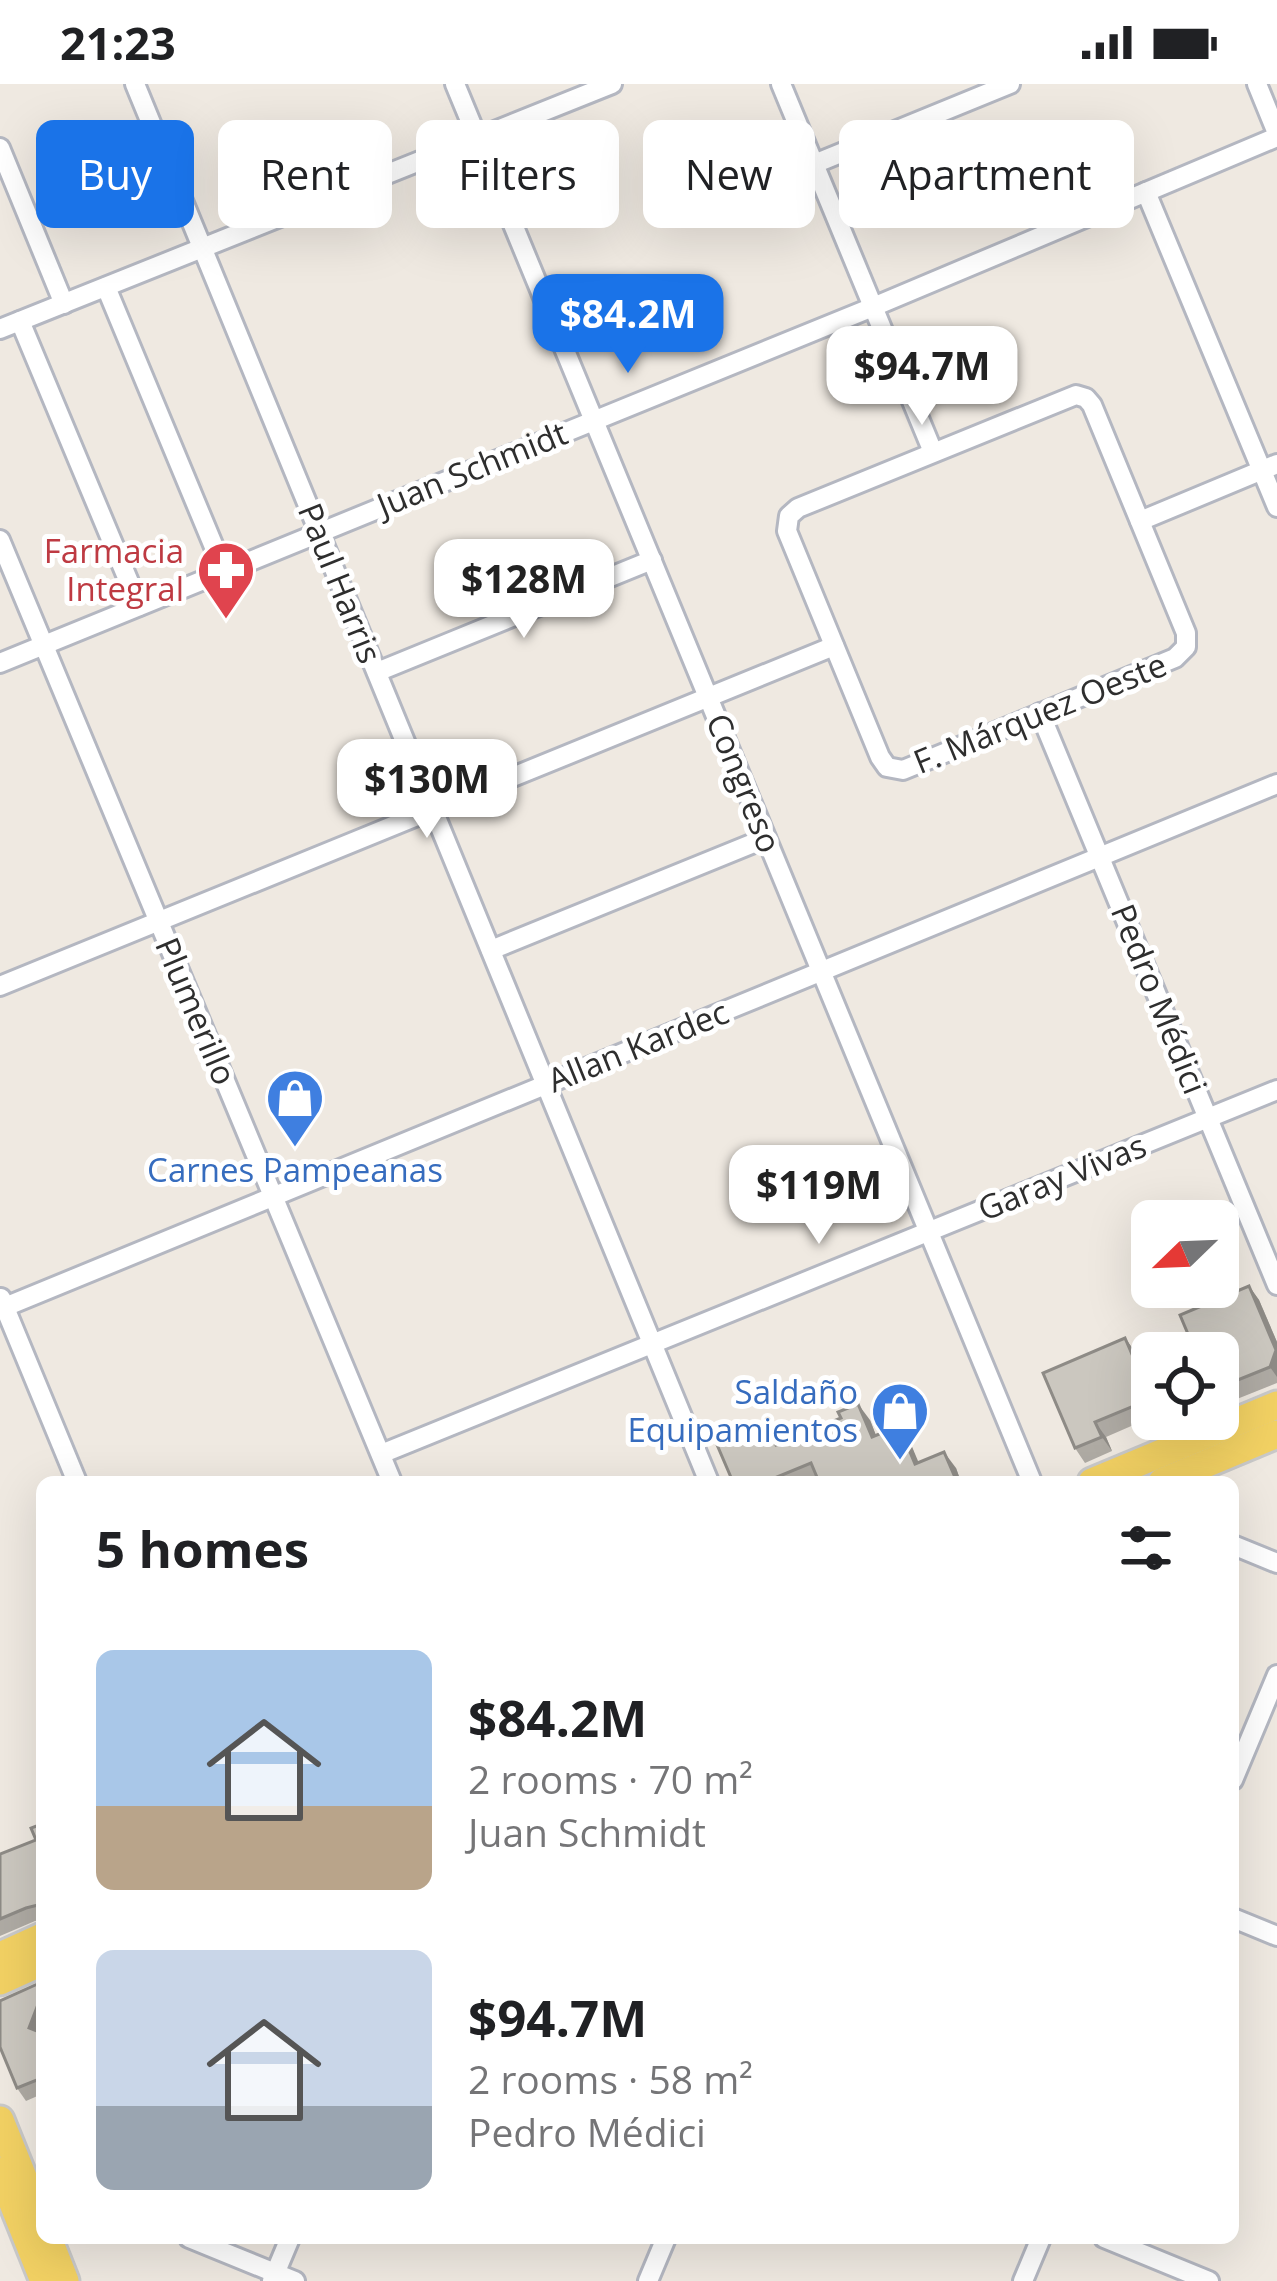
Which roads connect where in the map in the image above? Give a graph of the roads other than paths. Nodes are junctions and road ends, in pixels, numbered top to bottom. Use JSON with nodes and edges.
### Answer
{"nodes":[{"id":1,"x":135,"y":84,"type":"edge"},
{"id":2,"x":455,"y":84,"type":"edge"},
{"id":3,"x":612,"y":84,"type":"edge"},
{"id":4,"x":781,"y":84,"type":"edge"},
{"id":5,"x":1010,"y":84,"type":"edge"},
{"id":6,"x":1257,"y":84,"type":"edge"},
{"id":7,"x":470,"y":120,"type":"edge"},
{"id":8,"x":522,"y":120,"type":"edge"},
{"id":9,"x":796,"y":120,"type":"edge"},
{"id":10,"x":1277,"y":135,"type":"edge"},
{"id":11,"x":0,"y":148,"type":"edge"},
{"id":12,"x":416,"y":162,"type":"edge"},
{"id":13,"x":815,"y":164,"type":"edge"},
{"id":14,"x":815,"y":166,"type":"edge"},
{"id":15,"x":1146,"y":193,"type":"junction"},
{"id":16,"x":514,"y":228,"type":"edge"},
{"id":17,"x":202,"y":248,"type":"junction"},
{"id":18,"x":106,"y":287,"type":"junction"},
{"id":19,"x":64,"y":304,"type":"junction"},
{"id":20,"x":873,"y":307,"type":"junction"},
{"id":21,"x":20,"y":321,"type":"junction"},
{"id":22,"x":0,"y":329,"type":"edge"},
{"id":23,"x":594,"y":419,"type":"junction"},
{"id":24,"x":933,"y":452,"type":"junction"},
{"id":25,"x":1269,"y":467,"type":"edge"},
{"id":26,"x":1277,"y":507,"type":"edge"},
{"id":27,"x":1140,"y":520,"type":"junction"},
{"id":28,"x":319,"y":532,"type":"junction"},
{"id":29,"x":0,"y":540,"type":"edge"},
{"id":30,"x":652,"y":560,"type":"junction"},
{"id":31,"x":224,"y":571,"type":"junction"},
{"id":32,"x":139,"y":606,"type":"junction"},
{"id":33,"x":44,"y":645,"type":"junction"},
{"id":34,"x":834,"y":646,"type":"junction"},
{"id":35,"x":0,"y":663,"type":"edge"},
{"id":36,"x":377,"y":672,"type":"junction"},
{"id":37,"x":708,"y":697,"type":"junction"},
{"id":38,"x":1040,"y":713,"type":"junction"},
{"id":39,"x":1277,"y":784,"type":"edge"},
{"id":40,"x":433,"y":810,"type":"junction"},
{"id":41,"x":766,"y":838,"type":"junction"},
{"id":42,"x":1100,"y":857,"type":"junction"},
{"id":43,"x":159,"y":922,"type":"junction"},
{"id":44,"x":491,"y":950,"type":"junction"},
{"id":45,"x":821,"y":971,"type":"junction"},
{"id":46,"x":0,"y":986,"type":"edge"},
{"id":47,"x":546,"y":1084,"type":"junction"},
{"id":48,"x":1277,"y":1090,"type":"edge"},
{"id":49,"x":1208,"y":1118,"type":"junction"},
{"id":50,"x":273,"y":1196,"type":"junction"},
{"id":51,"x":929,"y":1232,"type":"junction"},
{"id":52,"x":1277,"y":1285,"type":"edge"},
{"id":53,"x":2,"y":1304,"type":"edge"},
{"id":54,"x":652,"y":1344,"type":"junction"},
{"id":55,"x":1277,"y":1405,"type":"edge"},
{"id":56,"x":1277,"y":1434,"type":"edge"},
{"id":57,"x":381,"y":1454,"type":"junction"},
{"id":58,"x":74,"y":1476,"type":"edge"},
{"id":59,"x":390,"y":1476,"type":"edge"},
{"id":60,"x":707,"y":1476,"type":"edge"},
{"id":61,"x":1030,"y":1476,"type":"edge"},
{"id":62,"x":1106,"y":1476,"type":"edge"},
{"id":63,"x":1176,"y":1476,"type":"edge"},
{"id":64,"x":1239,"y":1547,"type":"edge"},
{"id":65,"x":1277,"y":1563,"type":"edge"},
{"id":66,"x":1277,"y":1675,"type":"edge"},
{"id":67,"x":1239,"y":1766,"type":"edge"},
{"id":68,"x":1239,"y":1920,"type":"edge"},
{"id":69,"x":1277,"y":1936,"type":"edge"},
{"id":70,"x":36,"y":1940,"type":"edge"},
{"id":71,"x":0,"y":1956,"type":"edge"},
{"id":72,"x":36,"y":1965,"type":"edge"},
{"id":73,"x":0,"y":1981,"type":"edge"},
{"id":74,"x":0,"y":2120,"type":"edge"},
{"id":75,"x":0,"y":2171,"type":"edge"},
{"id":76,"x":32,"y":2205,"type":"edge"},
{"id":77,"x":38,"y":2244,"type":"edge"},
{"id":78,"x":50,"y":2244,"type":"edge"},
{"id":79,"x":202,"y":2244,"type":"edge"},
{"id":80,"x":288,"y":2244,"type":"edge"},
{"id":81,"x":663,"y":2244,"type":"edge"},
{"id":82,"x":1038,"y":2244,"type":"edge"},
{"id":83,"x":1119,"y":2244,"type":"edge"},
{"id":84,"x":274,"y":2277,"type":"edge"},
{"id":85,"x":44,"y":2281,"type":"edge"},
{"id":86,"x":65,"y":2281,"type":"edge"},
{"id":87,"x":295,"y":2281,"type":"edge"},
{"id":88,"x":648,"y":2281,"type":"edge"},
{"id":89,"x":1022,"y":2281,"type":"edge"},
{"id":90,"x":1209,"y":2281,"type":"edge"}],
"edges":[{"from":1,"to":17,"type":"street","name":"Paul Harris"},
{"from":2,"to":7,"type":"street","name":"Congreso"},
{"from":3,"to":8,"type":"street"},
{"from":4,"to":9,"type":"street"},
{"from":5,"to":13,"type":"street"},
{"from":6,"to":10,"type":"street"},
{"from":10,"to":15,"type":"street","name":"Juan Schmidt"},
{"from":11,"to":19,"type":"street"},
{"from":12,"to":17,"type":"street"},
{"from":14,"to":20,"type":"street"},
{"from":15,"to":20,"type":"street","name":"Juan Schmidt"},
{"from":15,"to":25,"type":"street"},
{"from":16,"to":23,"type":"street","name":"Congreso"},
{"from":17,"to":18,"type":"street"},
{"from":17,"to":28,"type":"street","name":"Paul Harris"},
{"from":18,"to":19,"type":"street"},
{"from":18,"to":31,"type":"street"},
{"from":19,"to":21,"type":"street"},
{"from":20,"to":23,"type":"street","name":"Juan Schmidt"},
{"from":20,"to":24,"type":"street"},
{"from":21,"to":22,"type":"street"},
{"from":21,"to":32,"type":"street"},
{"from":23,"to":28,"type":"street","name":"Juan Schmidt"},
{"from":23,"to":30,"type":"street","name":"Congreso"},
{"from":24,"to":27,"type":"street"},
{"from":24,"to":34,"type":"street"},
{"from":25,"to":26,"type":"street"},
{"from":25,"to":27,"type":"street"},
{"from":27,"to":38,"type":"street","name":"F. Márquez Oeste"},
{"from":28,"to":31,"type":"street","name":"Juan Schmidt"},
{"from":28,"to":36,"type":"street","name":"Paul Harris"},
{"from":29,"to":33,"type":"street","name":"Plumerillo"},
{"from":30,"to":36,"type":"street"},
{"from":30,"to":37,"type":"street","name":"Congreso"},
{"from":31,"to":32,"type":"street","name":"Juan Schmidt"},
{"from":32,"to":33,"type":"street","name":"Juan Schmidt"},
{"from":33,"to":35,"type":"street","name":"Juan Schmidt"},
{"from":33,"to":43,"type":"street","name":"Plumerillo"},
{"from":34,"to":37,"type":"street"},
{"from":34,"to":38,"type":"street","name":"F. Márquez Oeste"},
{"from":36,"to":40,"type":"street","name":"Paul Harris"},
{"from":37,"to":40,"type":"street"},
{"from":37,"to":41,"type":"street","name":"Congreso"},
{"from":38,"to":42,"type":"street","name":"Pedro Médici"},
{"from":39,"to":42,"type":"street","name":"Allan Kardec"},
{"from":40,"to":43,"type":"street"},
{"from":40,"to":44,"type":"street","name":"Paul Harris"},
{"from":41,"to":44,"type":"street"},
{"from":41,"to":45,"type":"street","name":"Congreso"},
{"from":42,"to":45,"type":"street","name":"Allan Kardec"},
{"from":42,"to":49,"type":"street","name":"Pedro Médici"},
{"from":43,"to":46,"type":"street"},
{"from":43,"to":50,"type":"street","name":"Plumerillo"},
{"from":44,"to":47,"type":"street","name":"Paul Harris"},
{"from":45,"to":47,"type":"street","name":"Allan Kardec"},
{"from":45,"to":51,"type":"street","name":"Congreso"},
{"from":47,"to":50,"type":"street","name":"Allan Kardec"},
{"from":47,"to":54,"type":"street","name":"Paul Harris"},
{"from":48,"to":49,"type":"street","name":"Garay Vivas"},
{"from":49,"to":51,"type":"street","name":"Garay Vivas"},
{"from":49,"to":52,"type":"street","name":"Pedro Médici"},
{"from":50,"to":53,"type":"street","name":"Allan Kardec"},
{"from":50,"to":57,"type":"street","name":"Plumerillo"},
{"from":51,"to":54,"type":"street","name":"Garay Vivas"},
{"from":51,"to":61,"type":"street","name":"Congreso"},
{"from":53,"to":58,"type":"street"},
{"from":54,"to":57,"type":"street","name":"Garay Vivas"},
{"from":54,"to":60,"type":"street","name":"Paul Harris"},
{"from":55,"to":62,"type":"main road"},
{"from":56,"to":63,"type":"main road"},
{"from":57,"to":59,"type":"street","name":"Plumerillo"},
{"from":64,"to":65,"type":"street"},
{"from":66,"to":67,"type":"street"},
{"from":68,"to":69,"type":"street"},
{"from":70,"to":71,"type":"main road"},
{"from":72,"to":73,"type":"main road"},
{"from":74,"to":76,"type":"main road"},
{"from":75,"to":76,"type":"main road"},
{"from":77,"to":85,"type":"main road"},
{"from":78,"to":86,"type":"main road"},
{"from":79,"to":84,"type":"street"},
{"from":80,"to":84,"type":"street"},
{"from":81,"to":88,"type":"street"},
{"from":82,"to":89,"type":"street"},
{"from":83,"to":90,"type":"street"},
{"from":84,"to":87,"type":"street"}]}
